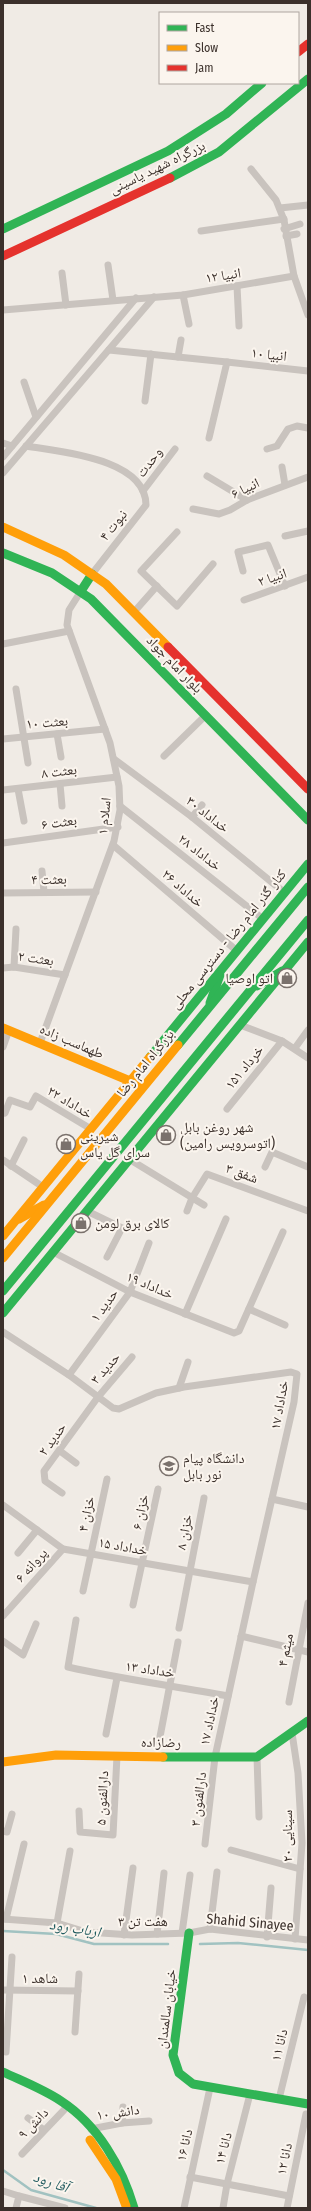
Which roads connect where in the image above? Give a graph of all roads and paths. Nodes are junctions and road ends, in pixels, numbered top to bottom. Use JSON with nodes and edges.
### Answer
{"nodes":[{"id":1,"x":308,"y":44,"type":"edge"},
{"id":2,"x":299,"y":51,"type":"edge"},
{"id":3,"x":308,"y":79,"type":"edge"},
{"id":4,"x":261,"y":84,"type":"edge"},
{"id":5,"x":251,"y":169,"type":"dead end"},
{"id":6,"x":308,"y":204,"type":"edge"},
{"id":7,"x":280,"y":208,"type":"junction"},
{"id":8,"x":284,"y":219,"type":"junction"},
{"id":9,"x":300,"y":224,"type":"dead end"},
{"id":10,"x":3,"y":229,"type":"edge"},
{"id":11,"x":201,"y":231,"type":"dead end"},
{"id":12,"x":285,"y":232,"type":"junction"},
{"id":13,"x":297,"y":234,"type":"dead end"},
{"id":14,"x":3,"y":256,"type":"edge"},
{"id":15,"x":108,"y":265,"type":"dead end"},
{"id":16,"x":62,"y":273,"type":"dead end"},
{"id":17,"x":294,"y":276,"type":"junction"},
{"id":18,"x":237,"y":286,"type":"junction"},
{"id":19,"x":183,"y":294,"type":"junction"},
{"id":20,"x":154,"y":297,"type":"junction"},
{"id":21,"x":136,"y":298,"type":"junction"},
{"id":22,"x":305,"y":299,"type":"edge"},
{"id":23,"x":113,"y":300,"type":"junction"},
{"id":24,"x":66,"y":305,"type":"junction"},
{"id":25,"x":3,"y":310,"type":"edge"},
{"id":26,"x":308,"y":315,"type":"edge"},
{"id":27,"x":189,"y":324,"type":"dead end"},
{"id":28,"x":239,"y":326,"type":"dead end"},
{"id":29,"x":181,"y":340,"type":"dead end"},
{"id":30,"x":109,"y":350,"type":"junction"},
{"id":31,"x":151,"y":354,"type":"junction"},
{"id":32,"x":178,"y":357,"type":"junction"},
{"id":33,"x":227,"y":362,"type":"junction"},
{"id":34,"x":308,"y":371,"type":"edge"},
{"id":35,"x":24,"y":382,"type":"dead end"},
{"id":36,"x":145,"y":401,"type":"dead end"},
{"id":37,"x":36,"y":417,"type":"junction"},
{"id":38,"x":308,"y":428,"type":"edge"},
{"id":39,"x":209,"y":438,"type":"dead end"},
{"id":40,"x":3,"y":443,"type":"edge"},
{"id":41,"x":12,"y":446,"type":"junction"},
{"id":42,"x":26,"y":446,"type":"junction"},
{"id":43,"x":175,"y":449,"type":"dead end"},
{"id":44,"x":268,"y":449,"type":"dead end"},
{"id":45,"x":3,"y":457,"type":"edge"},
{"id":46,"x":282,"y":467,"type":"dead end"},
{"id":47,"x":3,"y":473,"type":"edge"},
{"id":48,"x":207,"y":476,"type":"dead end"},
{"id":49,"x":308,"y":477,"type":"edge"},
{"id":50,"x":285,"y":485,"type":"junction"},
{"id":51,"x":143,"y":491,"type":"junction"},
{"id":52,"x":247,"y":500,"type":"junction"},
{"id":53,"x":194,"y":510,"type":"dead end"},
{"id":54,"x":3,"y":527,"type":"edge"},
{"id":55,"x":308,"y":531,"type":"edge"},
{"id":56,"x":177,"y":532,"type":"dead end"},
{"id":57,"x":285,"y":536,"type":"dead end"},
{"id":58,"x":3,"y":553,"type":"edge"},
{"id":59,"x":213,"y":564,"type":"dead end"},
{"id":60,"x":243,"y":571,"type":"dead end"},
{"id":61,"x":92,"y":574,"type":"junction"},
{"id":62,"x":308,"y":577,"type":"edge"},
{"id":63,"x":157,"y":586,"type":"junction"},
{"id":64,"x":285,"y":586,"type":"junction"},
{"id":65,"x":81,"y":591,"type":"junction"},
{"id":66,"x":244,"y":600,"type":"dead end"},
{"id":67,"x":134,"y":612,"type":"junction"},
{"id":68,"x":69,"y":631,"type":"junction"},
{"id":69,"x":3,"y":644,"type":"edge"},
{"id":70,"x":16,"y":689,"type":"dead end"},
{"id":71,"x":206,"y":715,"type":"junction"},
{"id":72,"x":105,"y":729,"type":"junction"},
{"id":73,"x":57,"y":734,"type":"junction"},
{"id":74,"x":24,"y":737,"type":"junction"},
{"id":75,"x":3,"y":739,"type":"edge"},
{"id":76,"x":164,"y":756,"type":"dead end"},
{"id":77,"x":61,"y":757,"type":"dead end"},
{"id":78,"x":114,"y":759,"type":"junction"},
{"id":79,"x":28,"y":763,"type":"dead end"},
{"id":80,"x":117,"y":777,"type":"junction"},
{"id":81,"x":60,"y":784,"type":"junction"},
{"id":82,"x":18,"y":789,"type":"junction"},
{"id":83,"x":308,"y":789,"type":"edge"},
{"id":84,"x":3,"y":790,"type":"edge"},
{"id":85,"x":202,"y":805,"type":"dead end"},
{"id":86,"x":62,"y":806,"type":"dead end"},
{"id":87,"x":120,"y":806,"type":"junction"},
{"id":88,"x":192,"y":817,"type":"junction"},
{"id":89,"x":308,"y":820,"type":"edge"},
{"id":90,"x":24,"y":821,"type":"dead end"},
{"id":91,"x":118,"y":827,"type":"junction"},
{"id":92,"x":3,"y":843,"type":"edge"},
{"id":93,"x":113,"y":845,"type":"junction"},
{"id":94,"x":308,"y":864,"type":"edge"},
{"id":95,"x":42,"y":871,"type":"dead end"},
{"id":96,"x":308,"y":887,"type":"edge"},
{"id":97,"x":44,"y":892,"type":"junction"},
{"id":98,"x":96,"y":892,"type":"junction"},
{"id":99,"x":3,"y":893,"type":"edge"},
{"id":100,"x":284,"y":893,"type":"junction"},
{"id":101,"x":263,"y":919,"type":"junction"},
{"id":102,"x":308,"y":920,"type":"edge"},
{"id":103,"x":16,"y":929,"type":"dead end"},
{"id":104,"x":308,"y":942,"type":"edge"},
{"id":105,"x":237,"y":951,"type":"junction"},
{"id":106,"x":14,"y":967,"type":"junction"},
{"id":107,"x":288,"y":967,"type":"junction"},
{"id":108,"x":3,"y":968,"type":"edge"},
{"id":109,"x":221,"y":970,"type":"junction"},
{"id":110,"x":65,"y":975,"type":"junction"},
{"id":111,"x":252,"y":988,"type":"junction"},
{"id":112,"x":209,"y":1008,"type":"junction"},
{"id":113,"x":240,"y":1025,"type":"junction"},
{"id":114,"x":6,"y":1029,"type":"edge"},
{"id":115,"x":308,"y":1030,"type":"edge"},
{"id":116,"x":282,"y":1041,"type":"junction"},
{"id":117,"x":40,"y":1043,"type":"junction"},
{"id":118,"x":3,"y":1047,"type":"edge"},
{"id":119,"x":295,"y":1048,"type":"junction"},
{"id":120,"x":308,"y":1058,"type":"edge"},
{"id":121,"x":130,"y":1081,"type":"junction"},
{"id":122,"x":141,"y":1089,"type":"junction"},
{"id":123,"x":226,"y":1109,"type":"dead end"},
{"id":124,"x":3,"y":1112,"type":"edge"},
{"id":125,"x":91,"y":1129,"type":"junction"},
{"id":126,"x":24,"y":1140,"type":"dead end"},
{"id":127,"x":129,"y":1159,"type":"junction"},
{"id":128,"x":3,"y":1160,"type":"edge"},
{"id":129,"x":11,"y":1166,"type":"junction"},
{"id":130,"x":266,"y":1167,"type":"dead end"},
{"id":131,"x":308,"y":1167,"type":"edge"},
{"id":132,"x":43,"y":1187,"type":"junction"},
{"id":133,"x":192,"y":1198,"type":"junction"},
{"id":134,"x":47,"y":1204,"type":"junction"},
{"id":135,"x":204,"y":1205,"type":"dead end"},
{"id":136,"x":87,"y":1211,"type":"junction"},
{"id":137,"x":187,"y":1211,"type":"dead end"},
{"id":138,"x":308,"y":1211,"type":"edge"},
{"id":139,"x":226,"y":1219,"type":"dead end"},
{"id":140,"x":14,"y":1222,"type":"junction"},
{"id":141,"x":283,"y":1232,"type":"dead end"},
{"id":142,"x":3,"y":1236,"type":"edge"},
{"id":143,"x":149,"y":1243,"type":"dead end"},
{"id":144,"x":53,"y":1252,"type":"junction"},
{"id":145,"x":107,"y":1257,"type":"dead end"},
{"id":146,"x":3,"y":1258,"type":"edge"},
{"id":147,"x":3,"y":1291,"type":"edge"},
{"id":148,"x":130,"y":1292,"type":"junction"},
{"id":149,"x":14,"y":1299,"type":"junction"},
{"id":150,"x":249,"y":1309,"type":"junction"},
{"id":151,"x":3,"y":1313,"type":"edge"},
{"id":152,"x":185,"y":1314,"type":"junction"},
{"id":153,"x":285,"y":1325,"type":"dead end"},
{"id":154,"x":3,"y":1332,"type":"edge"},
{"id":155,"x":132,"y":1357,"type":"dead end"},
{"id":156,"x":188,"y":1362,"type":"dead end"},
{"id":157,"x":69,"y":1375,"type":"junction"},
{"id":158,"x":179,"y":1388,"type":"junction"},
{"id":159,"x":98,"y":1397,"type":"junction"},
{"id":160,"x":60,"y":1451,"type":"junction"},
{"id":161,"x":76,"y":1463,"type":"dead end"},
{"id":162,"x":107,"y":1478,"type":"dead end"},
{"id":163,"x":158,"y":1489,"type":"dead end"},
{"id":164,"x":62,"y":1493,"type":"dead end"},
{"id":165,"x":204,"y":1498,"type":"dead end"},
{"id":166,"x":272,"y":1500,"type":"junction"},
{"id":167,"x":3,"y":1505,"type":"edge"},
{"id":168,"x":308,"y":1507,"type":"edge"},
{"id":169,"x":37,"y":1530,"type":"junction"},
{"id":170,"x":63,"y":1549,"type":"junction"},
{"id":171,"x":18,"y":1553,"type":"dead end"},
{"id":172,"x":91,"y":1554,"type":"junction"},
{"id":173,"x":143,"y":1563,"type":"junction"},
{"id":174,"x":190,"y":1571,"type":"junction"},
{"id":175,"x":253,"y":1582,"type":"junction"},
{"id":176,"x":83,"y":1591,"type":"dead end"},
{"id":177,"x":308,"y":1603,"type":"edge"},
{"id":178,"x":134,"y":1605,"type":"dead end"},
{"id":179,"x":3,"y":1616,"type":"edge"},
{"id":180,"x":76,"y":1620,"type":"dead end"},
{"id":181,"x":36,"y":1624,"type":"dead end"},
{"id":182,"x":179,"y":1628,"type":"dead end"},
{"id":183,"x":241,"y":1636,"type":"junction"},
{"id":184,"x":3,"y":1641,"type":"edge"},
{"id":185,"x":178,"y":1642,"type":"dead end"},
{"id":186,"x":298,"y":1650,"type":"junction"},
{"id":187,"x":308,"y":1652,"type":"edge"},
{"id":188,"x":117,"y":1678,"type":"junction"},
{"id":189,"x":170,"y":1685,"type":"junction"},
{"id":190,"x":228,"y":1696,"type":"junction"},
{"id":191,"x":288,"y":1702,"type":"dead end"},
{"id":192,"x":308,"y":1722,"type":"edge"},
{"id":193,"x":292,"y":1733,"type":"junction"},
{"id":194,"x":106,"y":1734,"type":"dead end"},
{"id":195,"x":158,"y":1742,"type":"dead end"},
{"id":196,"x":117,"y":1756,"type":"junction"},
{"id":197,"x":215,"y":1757,"type":"junction"},
{"id":198,"x":257,"y":1757,"type":"junction"},
{"id":199,"x":3,"y":1762,"type":"edge"},
{"id":200,"x":79,"y":1811,"type":"dead end"},
{"id":201,"x":12,"y":1814,"type":"dead end"},
{"id":202,"x":259,"y":1817,"type":"dead end"},
{"id":203,"x":3,"y":1831,"type":"edge"},
{"id":204,"x":24,"y":1844,"type":"dead end"},
{"id":205,"x":206,"y":1844,"type":"dead end"},
{"id":206,"x":231,"y":1850,"type":"dead end"},
{"id":207,"x":70,"y":1851,"type":"dead end"},
{"id":208,"x":134,"y":1868,"type":"dead end"},
{"id":209,"x":300,"y":1869,"type":"junction"},
{"id":210,"x":217,"y":1872,"type":"dead end"},
{"id":211,"x":164,"y":1873,"type":"dead end"},
{"id":212,"x":190,"y":1874,"type":"dead end"},
{"id":213,"x":271,"y":1888,"type":"dead end"},
{"id":214,"x":4,"y":1919,"type":"edge"},
{"id":215,"x":57,"y":1923,"type":"junction"},
{"id":216,"x":210,"y":1930,"type":"junction"},
{"id":217,"x":186,"y":1933,"type":"junction"},
{"id":218,"x":157,"y":1934,"type":"junction"},
{"id":219,"x":124,"y":1935,"type":"junction"},
{"id":220,"x":267,"y":1937,"type":"junction"},
{"id":221,"x":295,"y":1939,"type":"junction"},
{"id":222,"x":308,"y":1940,"type":"edge"},
{"id":223,"x":12,"y":1957,"type":"dead end"},
{"id":224,"x":79,"y":1974,"type":"dead end"},
{"id":225,"x":7,"y":1990,"type":"edge"},
{"id":226,"x":78,"y":1991,"type":"junction"},
{"id":227,"x":304,"y":1997,"type":"dead end"},
{"id":228,"x":74,"y":2032,"type":"dead end"},
{"id":229,"x":6,"y":2052,"type":"dead end"},
{"id":230,"x":3,"y":2072,"type":"edge"},
{"id":231,"x":3,"y":2079,"type":"edge"},
{"id":232,"x":210,"y":2088,"type":"junction"},
{"id":233,"x":250,"y":2094,"type":"junction"},
{"id":234,"x":279,"y":2099,"type":"junction"},
{"id":235,"x":308,"y":2104,"type":"edge"},
{"id":236,"x":123,"y":2107,"type":"dead end"},
{"id":237,"x":64,"y":2110,"type":"junction"},
{"id":238,"x":306,"y":2114,"type":"dead end"},
{"id":239,"x":28,"y":2118,"type":"dead end"},
{"id":240,"x":149,"y":2121,"type":"dead end"},
{"id":241,"x":122,"y":2123,"type":"junction"},
{"id":242,"x":91,"y":2129,"type":"junction"},
{"id":243,"x":44,"y":2130,"type":"junction"},
{"id":244,"x":305,"y":2136,"type":"edge"},
{"id":245,"x":22,"y":2154,"type":"dead end"},
{"id":246,"x":190,"y":2176,"type":"junction"},
{"id":247,"x":227,"y":2184,"type":"junction"},
{"id":248,"x":3,"y":2191,"type":"edge"},
{"id":249,"x":19,"y":2196,"type":"junction"},
{"id":250,"x":289,"y":2196,"type":"junction"},
{"id":251,"x":16,"y":2208,"type":"edge"},
{"id":252,"x":65,"y":2208,"type":"edge"},
{"id":253,"x":127,"y":2208,"type":"edge"},
{"id":254,"x":134,"y":2208,"type":"edge"},
{"id":255,"x":184,"y":2208,"type":"edge"},
{"id":256,"x":223,"y":2208,"type":"edge"},
{"id":257,"x":287,"y":2208,"type":"edge"}],
"edges":[{"from":1,"to":2,"type":"main road"},
{"from":3,"to":14,"type":"main road","name":"بزرگراه شهید یاسینی"},
{"from":4,"to":10,"type":"main road","name":"بزرگراه شهید یاسینی"},
{"from":5,"to":7,"type":"street"},
{"from":6,"to":7,"type":"street"},
{"from":7,"to":8,"type":"street"},
{"from":8,"to":11,"type":"street"},
{"from":8,"to":12,"type":"street"},
{"from":9,"to":12,"type":"street"},
{"from":12,"to":13,"type":"street"},
{"from":12,"to":17,"type":"street"},
{"from":15,"to":23,"type":"street"},
{"from":16,"to":24,"type":"street"},
{"from":17,"to":18,"type":"street","name":"انبیا ۱۲"},
{"from":17,"to":22,"type":"street"},
{"from":18,"to":19,"type":"street","name":"انبیا ۱۲"},
{"from":18,"to":28,"type":"street"},
{"from":19,"to":20,"type":"street","name":"انبیا ۱۲"},
{"from":19,"to":27,"type":"street"},
{"from":20,"to":21,"type":"street","name":"انبیا ۱۲"},
{"from":20,"to":30,"type":"street"},
{"from":21,"to":23,"type":"street"},
{"from":21,"to":37,"type":"street"},
{"from":22,"to":26,"type":"street"},
{"from":23,"to":24,"type":"street"},
{"from":24,"to":25,"type":"street"},
{"from":29,"to":32,"type":"street"},
{"from":30,"to":31,"type":"street","name":"انبیا ۱۰"},
{"from":30,"to":42,"type":"street"},
{"from":31,"to":32,"type":"street","name":"انبیا ۱۰"},
{"from":31,"to":36,"type":"street"},
{"from":32,"to":33,"type":"street","name":"انبیا ۱۰"},
{"from":33,"to":34,"type":"street","name":"انبیا ۱۰"},
{"from":33,"to":39,"type":"street"},
{"from":35,"to":37,"type":"street"},
{"from":37,"to":41,"type":"street"},
{"from":38,"to":44,"type":"street"},
{"from":40,"to":41,"type":"street"},
{"from":41,"to":45,"type":"street"},
{"from":42,"to":47,"type":"street"},
{"from":42,"to":51,"type":"street"},
{"from":43,"to":51,"type":"street","name":"وحدت"},
{"from":46,"to":50,"type":"street"},
{"from":48,"to":52,"type":"street"},
{"from":49,"to":50,"type":"street","name":"انبیا ۶"},
{"from":50,"to":52,"type":"street","name":"انبیا ۶"},
{"from":51,"to":61,"type":"street","name":"نبوت ۴"},
{"from":52,"to":53,"type":"street","name":"انبیا ۶"},
{"from":54,"to":61,"type":"main road","name":"بلوار امام جواد"},
{"from":55,"to":57,"type":"street"},
{"from":56,"to":63,"type":"street"},
{"from":58,"to":65,"type":"main road","name":"بلوار امام جواد"},
{"from":59,"to":63,"type":"street"},
{"from":60,"to":64,"type":"street"},
{"from":61,"to":65,"type":"main road"},
{"from":61,"to":67,"type":"main road","name":"بلوار امام جواد"},
{"from":62,"to":64,"type":"street","name":"انبیا ۲"},
{"from":63,"to":67,"type":"street"},
{"from":64,"to":66,"type":"street","name":"انبیا ۲"},
{"from":65,"to":68,"type":"street","name":"اسلام ۱"},
{"from":65,"to":71,"type":"main road","name":"بلوار امام جواد"},
{"from":67,"to":83,"type":"main road","name":"بلوار امام جواد"},
{"from":68,"to":69,"type":"street"},
{"from":68,"to":72,"type":"street","name":"اسلام ۱"},
{"from":70,"to":74,"type":"street"},
{"from":71,"to":76,"type":"street"},
{"from":71,"to":89,"type":"main road","name":"بلوار امام جواد"},
{"from":72,"to":73,"type":"street","name":"بعثت ۱۰"},
{"from":72,"to":78,"type":"street","name":"اسلام ۱"},
{"from":73,"to":74,"type":"street","name":"بعثت ۱۰"},
{"from":73,"to":77,"type":"street"},
{"from":74,"to":75,"type":"street","name":"بعثت ۱۰"},
{"from":74,"to":79,"type":"street"},
{"from":78,"to":80,"type":"street","name":"اسلام ۱"},
{"from":78,"to":88,"type":"street","name":"خداداد ۳۰"},
{"from":80,"to":81,"type":"street","name":"بعثت ۸"},
{"from":80,"to":87,"type":"street","name":"اسلام ۱"},
{"from":81,"to":82,"type":"street","name":"بعثت ۸"},
{"from":81,"to":86,"type":"street"},
{"from":82,"to":84,"type":"street","name":"بعثت ۸"},
{"from":82,"to":90,"type":"street"},
{"from":85,"to":88,"type":"street"},
{"from":87,"to":91,"type":"street","name":"اسلام ۱"},
{"from":87,"to":101,"type":"street","name":"خداداد ۲۸"},
{"from":88,"to":100,"type":"street","name":"خداداد ۳۰"},
{"from":91,"to":92,"type":"street","name":"بعثت ۶"},
{"from":91,"to":93,"type":"street","name":"اسلام ۱"},
{"from":93,"to":98,"type":"street","name":"اسلام ۱"},
{"from":93,"to":105,"type":"street","name":"خداداد ۲۶"},
{"from":94,"to":100,"type":"main road","name":"کنار گذر امام رضا - دسترسی محلی"},
{"from":95,"to":97,"type":"street"},
{"from":96,"to":112,"type":"main road","name":"بزرگراه امام رضا"},
{"from":97,"to":98,"type":"street","name":"بعثت ۴"},
{"from":97,"to":99,"type":"street","name":"بعثت ۴"},
{"from":98,"to":110,"type":"street","name":"اسلام ۱"},
{"from":100,"to":101,"type":"main road","name":"کنار گذر امام رضا - دسترسی محلی"},
{"from":101,"to":105,"type":"main road","name":"کنار گذر امام رضا - دسترسی محلی"},
{"from":102,"to":111,"type":"main road"},
{"from":103,"to":106,"type":"street"},
{"from":104,"to":107,"type":"main road"},
{"from":105,"to":109,"type":"main road","name":"کنار گذر امام رضا - دسترسی محلی"},
{"from":106,"to":108,"type":"street","name":"بعثت ۲"},
{"from":106,"to":110,"type":"street","name":"بعثت ۲"},
{"from":107,"to":111,"type":"main road"},
{"from":107,"to":113,"type":"main road"},
{"from":109,"to":112,"type":"main road"},
{"from":109,"to":121,"type":"main road","name":"کنار گذر امام رضا - دسترسی محلی"},
{"from":110,"to":117,"type":"street","name":"اسلام ۱"},
{"from":111,"to":147,"type":"main road"},
{"from":112,"to":122,"type":"main road","name":"بزرگراه امام رضا"},
{"from":113,"to":116,"type":"street"},
{"from":113,"to":127,"type":"main road"},
{"from":114,"to":117,"type":"main road","name":"طهماسب زاده"},
{"from":114,"to":118,"type":"street"},
{"from":115,"to":119,"type":"street"},
{"from":116,"to":119,"type":"street"},
{"from":116,"to":123,"type":"street","name":"۱۵خرداد ۱"},
{"from":117,"to":121,"type":"main road","name":"طهماسب زاده"},
{"from":119,"to":120,"type":"street"},
{"from":121,"to":122,"type":"main road","name":"طهماسب زاده"},
{"from":121,"to":125,"type":"main road","name":"کنار گذر امام رضا - دسترسی محلی"},
{"from":122,"to":134,"type":"main road","name":"بزرگراه امام رضا"},
{"from":124,"to":125,"type":"street","name":"خداداد ۲۲"},
{"from":125,"to":132,"type":"main road","name":"کنار گذر امام رضا - دسترسی محلی"},
{"from":126,"to":129,"type":"street"},
{"from":127,"to":133,"type":"street"},
{"from":127,"to":136,"type":"main road"},
{"from":128,"to":129,"type":"street"},
{"from":129,"to":132,"type":"street"},
{"from":130,"to":131,"type":"street"},
{"from":132,"to":140,"type":"main road","name":"کنار گذر امام رضا - دسترسی محلی"},
{"from":133,"to":135,"type":"street"},
{"from":133,"to":137,"type":"street","name":"شفق ۳"},
{"from":133,"to":138,"type":"street","name":"شفق ۳"},
{"from":134,"to":140,"type":"main road"},
{"from":134,"to":146,"type":"main road","name":"بزرگراه امام رضا"},
{"from":136,"to":144,"type":"main road"},
{"from":136,"to":145,"type":"street"},
{"from":139,"to":152,"type":"street"},
{"from":140,"to":142,"type":"main road","name":"کنار گذر امام رضا - دسترسی محلی"},
{"from":141,"to":150,"type":"street"},
{"from":143,"to":148,"type":"street","name":"حدید ۱"},
{"from":144,"to":148,"type":"street","name":"خداداد ۱۹"},
{"from":144,"to":149,"type":"main road"},
{"from":147,"to":149,"type":"main road"},
{"from":148,"to":152,"type":"street","name":"خداداد ۱۹"},
{"from":148,"to":157,"type":"street","name":"حدید ۱"},
{"from":149,"to":151,"type":"main road"},
{"from":150,"to":152,"type":"street","name":"خداداد ۱۹"},
{"from":150,"to":153,"type":"street"},
{"from":154,"to":157,"type":"street","name":"خداداد ۱۷"},
{"from":155,"to":159,"type":"street","name":"حدید ۳"},
{"from":156,"to":158,"type":"street"},
{"from":157,"to":159,"type":"street","name":"خداداد ۱۷"},
{"from":158,"to":159,"type":"street","name":"خداداد ۱۷"},
{"from":158,"to":166,"type":"street","name":"خداداد ۱۷"},
{"from":159,"to":160,"type":"street","name":"حدید ۲"},
{"from":160,"to":161,"type":"street"},
{"from":160,"to":164,"type":"street","name":"حدید ۲"},
{"from":162,"to":172,"type":"street","name":"خزان ۴"},
{"from":163,"to":173,"type":"street","name":"خزان ۶"},
{"from":165,"to":174,"type":"street","name":"خزان ۸"},
{"from":166,"to":168,"type":"street"},
{"from":166,"to":175,"type":"street","name":"خداداد ۱۷"},
{"from":167,"to":169,"type":"street","name":"خداداد ۱۵"},
{"from":169,"to":170,"type":"street","name":"خداداد ۱۵"},
{"from":169,"to":171,"type":"street"},
{"from":170,"to":172,"type":"street","name":"خداداد ۱۵"},
{"from":170,"to":179,"type":"street","name":"پروانه ۶"},
{"from":172,"to":173,"type":"street","name":"خداداد ۱۵"},
{"from":172,"to":176,"type":"street","name":"خزان ۴"},
{"from":173,"to":174,"type":"street","name":"خداداد ۱۵"},
{"from":173,"to":178,"type":"street","name":"خزان ۶"},
{"from":174,"to":175,"type":"street","name":"خداداد ۱۵"},
{"from":174,"to":182,"type":"street","name":"خزان ۸"},
{"from":175,"to":183,"type":"street","name":"خداداد ۱۷"},
{"from":177,"to":186,"type":"street","name":"میثم ۴"},
{"from":180,"to":188,"type":"street","name":"خداداد ۱۳"},
{"from":181,"to":184,"type":"street"},
{"from":183,"to":186,"type":"street"},
{"from":183,"to":190,"type":"street","name":"خداداد ۱۷"},
{"from":185,"to":189,"type":"street"},
{"from":186,"to":187,"type":"street"},
{"from":186,"to":191,"type":"street","name":"میثم ۴"},
{"from":188,"to":189,"type":"street","name":"خداداد ۱۳"},
{"from":188,"to":194,"type":"street"},
{"from":189,"to":190,"type":"street","name":"خداداد ۱۳"},
{"from":189,"to":195,"type":"street"},
{"from":190,"to":197,"type":"street","name":"خداداد ۱۷"},
{"from":192,"to":193,"type":"main road"},
{"from":193,"to":198,"type":"main road"},
{"from":193,"to":209,"type":"street","name":"سینایی ۲۰"},
{"from":196,"to":197,"type":"main road","name":"رضازاده"},
{"from":196,"to":199,"type":"main road","name":"رضازاده"},
{"from":196,"to":200,"type":"street","name":"دارالفنون ۵"},
{"from":197,"to":198,"type":"main road","name":"رضازاده"},
{"from":197,"to":205,"type":"street","name":"دارالفنون ۳"},
{"from":198,"to":202,"type":"street"},
{"from":201,"to":203,"type":"street"},
{"from":204,"to":214,"type":"street"},
{"from":206,"to":209,"type":"street"},
{"from":207,"to":215,"type":"street"},
{"from":208,"to":219,"type":"street"},
{"from":209,"to":221,"type":"street","name":"سینایی ۲۰"},
{"from":210,"to":216,"type":"street"},
{"from":211,"to":218,"type":"street"},
{"from":212,"to":217,"type":"street"},
{"from":213,"to":220,"type":"street"},
{"from":214,"to":215,"type":"street","name":"هفت تن ۳"},
{"from":215,"to":219,"type":"street","name":"هفت تن ۳"},
{"from":216,"to":217,"type":"street","name":"Shahid Sinayee"},
{"from":216,"to":220,"type":"street","name":"Shahid Sinayee"},
{"from":217,"to":218,"type":"street","name":"هفت تن ۳"},
{"from":217,"to":232,"type":"main road","name":"خیابان سالمندان"},
{"from":218,"to":219,"type":"street","name":"هفت تن ۳"},
{"from":220,"to":221,"type":"street","name":"Shahid Sinayee"},
{"from":221,"to":222,"type":"street","name":"Shahid Sinayee"},
{"from":223,"to":225,"type":"street"},
{"from":224,"to":226,"type":"street"},
{"from":225,"to":226,"type":"street","name":"شاهد ۱"},
{"from":225,"to":229,"type":"street"},
{"from":226,"to":228,"type":"street"},
{"from":227,"to":234,"type":"street","name":"دانا ۱۱"},
{"from":230,"to":242,"type":"main road"},
{"from":231,"to":237,"type":"main road"},
{"from":232,"to":233,"type":"main road","name":"خیابان سالمندان"},
{"from":232,"to":246,"type":"street","name":"دانا ۱۶"},
{"from":233,"to":234,"type":"main road","name":"خیابان سالمندان"},
{"from":233,"to":247,"type":"street","name":"دانا ۱۴"},
{"from":234,"to":235,"type":"main road","name":"خیابان سالمندان"},
{"from":236,"to":241,"type":"street"},
{"from":237,"to":243,"type":"street","name":"دانش ۹"},
{"from":237,"to":253,"type":"main road"},
{"from":238,"to":244,"type":"street","name":"دانا ۱۲"},
{"from":239,"to":243,"type":"street"},
{"from":240,"to":241,"type":"street","name":"دانش ۱۰"},
{"from":241,"to":242,"type":"street","name":"دانش ۱۰"},
{"from":242,"to":254,"type":"main road"},
{"from":243,"to":245,"type":"street","name":"دانش ۹"},
{"from":244,"to":250,"type":"street","name":"دانا ۱۲"},
{"from":246,"to":247,"type":"street"},
{"from":246,"to":255,"type":"street","name":"دانا ۱۶"},
{"from":247,"to":250,"type":"street"},
{"from":247,"to":256,"type":"street","name":"دانا ۱۴"},
{"from":248,"to":249,"type":"street"},
{"from":249,"to":251,"type":"street"},
{"from":249,"to":252,"type":"street"},
{"from":250,"to":257,"type":"street","name":"دانا ۱۲"}]}
